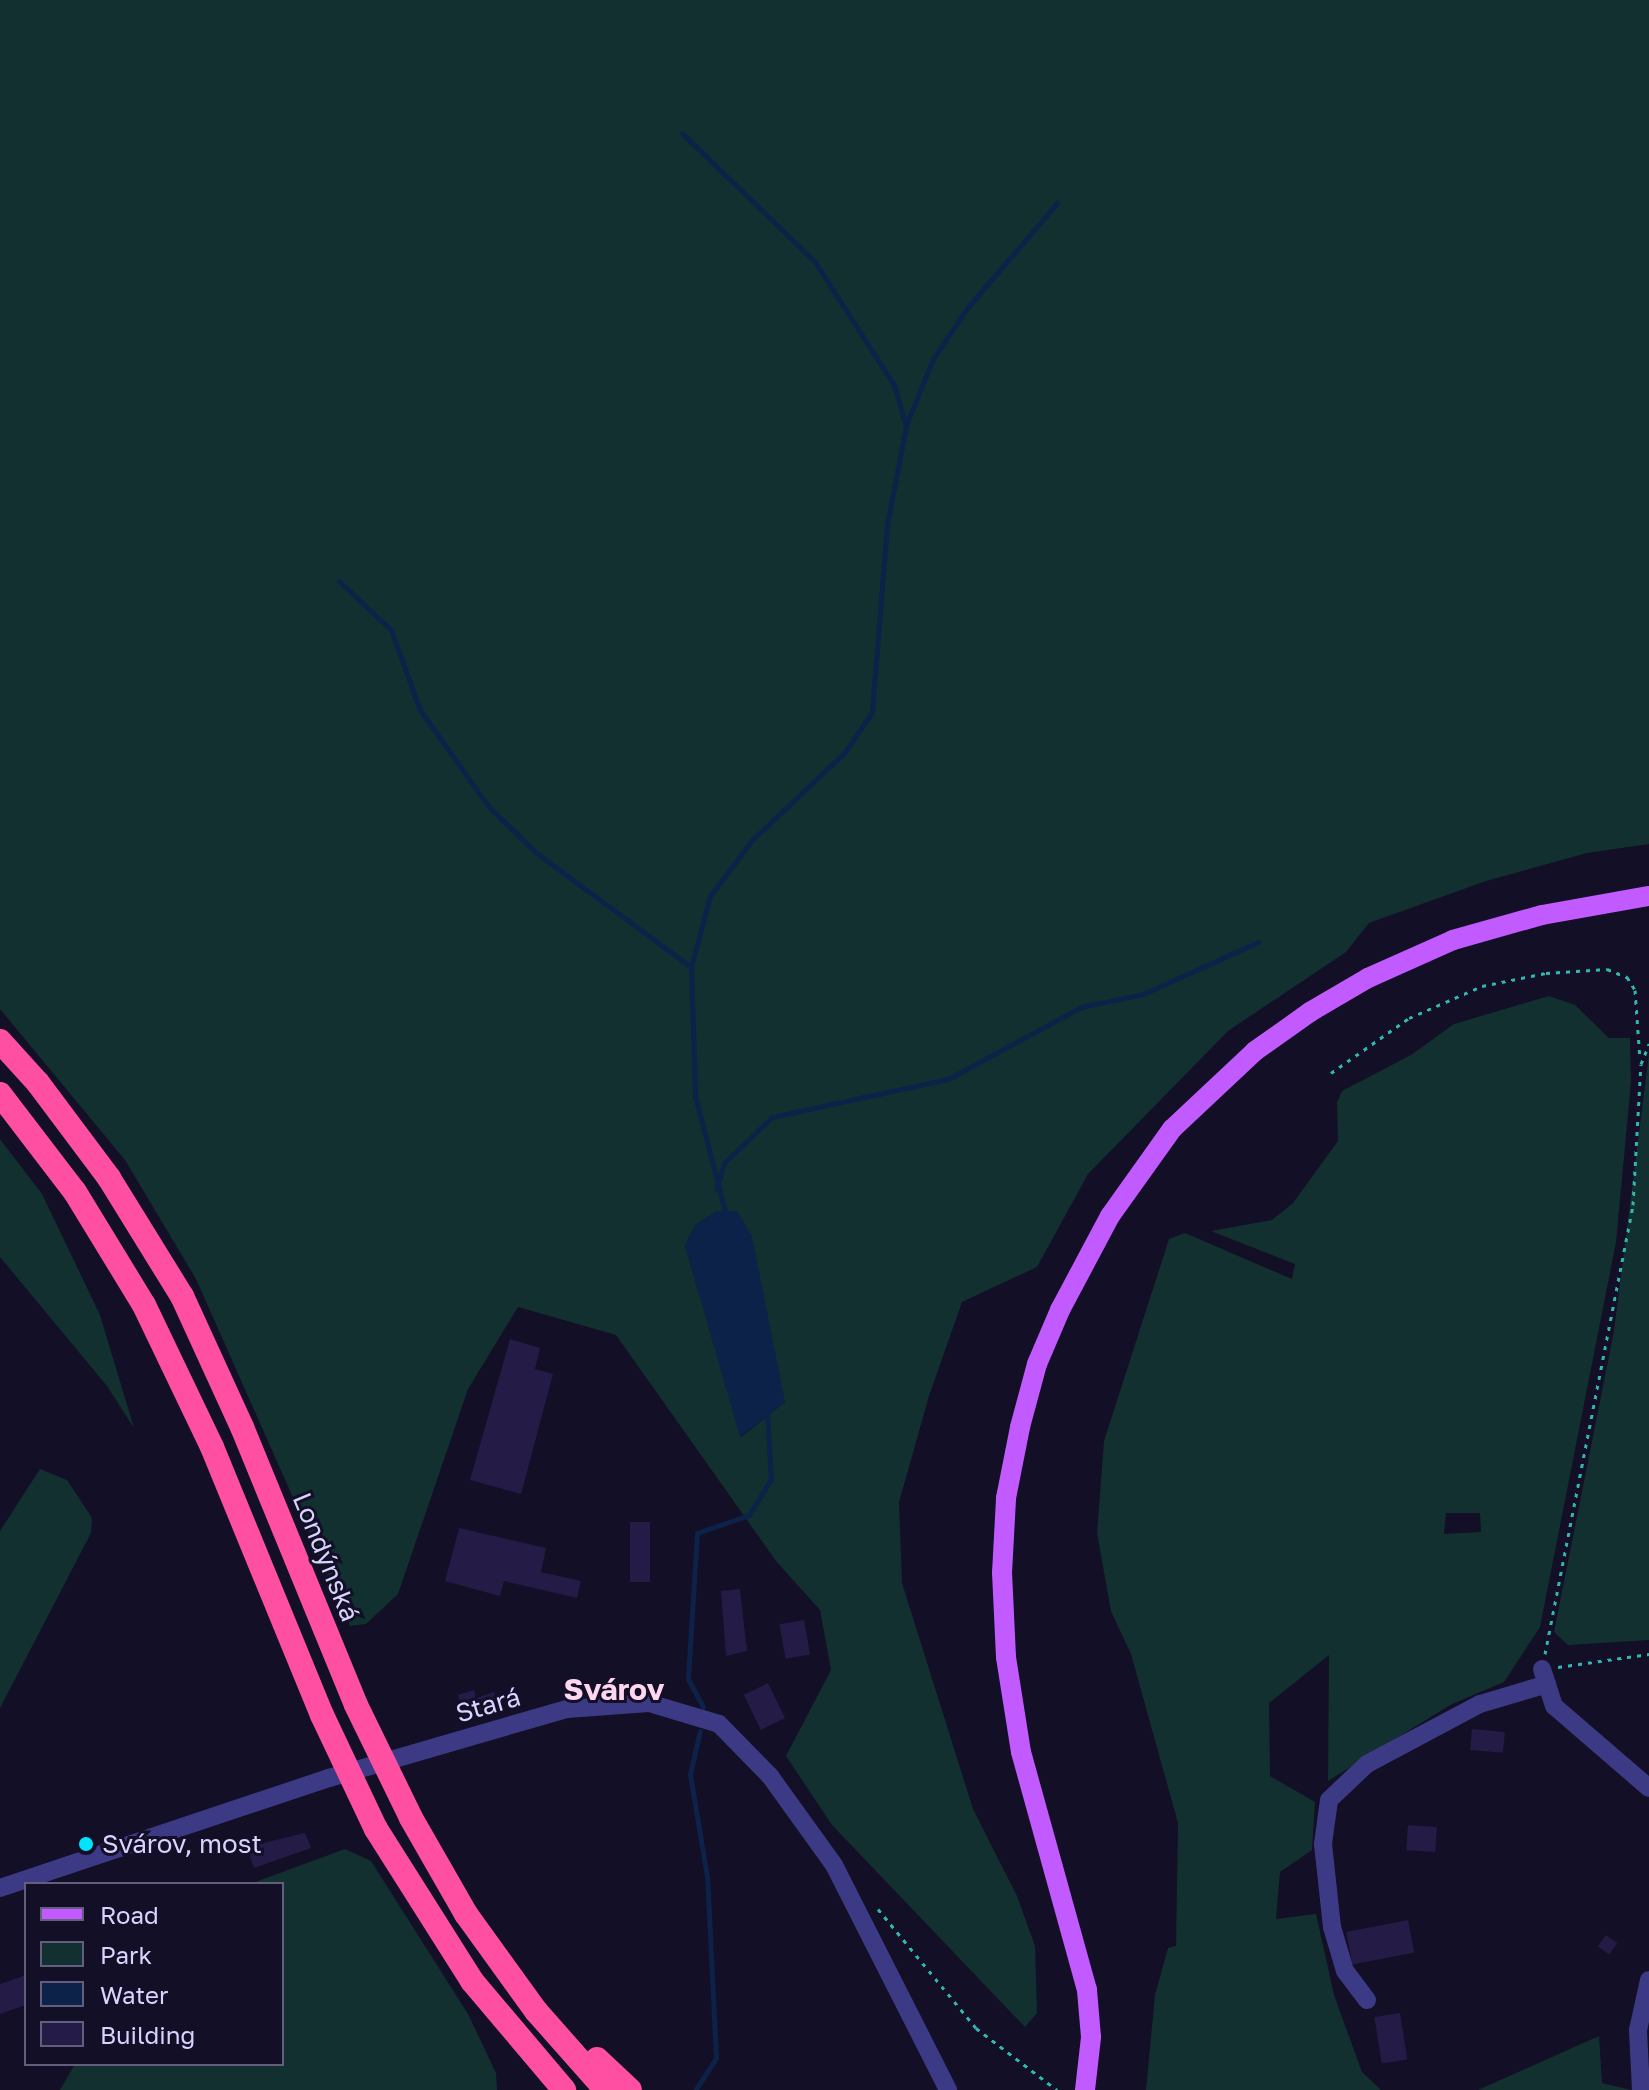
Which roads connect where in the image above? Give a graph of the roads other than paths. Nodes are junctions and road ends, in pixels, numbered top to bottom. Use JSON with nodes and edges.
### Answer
{"nodes":[{"id":1,"x":1649,"y":896,"type":"edge"},
{"id":2,"x":0,"y":1041,"type":"edge"},
{"id":3,"x":0,"y":1094,"type":"edge"},
{"id":4,"x":1649,"y":1788,"type":"edge"},
{"id":5,"x":0,"y":1888,"type":"edge"},
{"id":6,"x":1649,"y":1980,"type":"edge"},
{"id":7,"x":1367,"y":2000,"type":"dead end"},
{"id":8,"x":536,"y":2011,"type":"junction"},
{"id":9,"x":1643,"y":2029,"type":"edge"},
{"id":10,"x":1086,"y":2087,"type":"edge"},
{"id":11,"x":564,"y":2090,"type":"edge"},
{"id":12,"x":606,"y":2090,"type":"edge"},
{"id":13,"x":630,"y":2090,"type":"edge"},
{"id":14,"x":948,"y":2090,"type":"edge"},
{"id":15,"x":1641,"y":2090,"type":"edge"}],
"edges":[{"from":1,"to":10,"type":"main road"},
{"from":2,"to":8,"type":"highway","name":"Londýnská","bridge":true},
{"from":3,"to":11,"type":"highway","bridge":true},
{"from":4,"to":7,"type":"street"},
{"from":5,"to":14,"type":"street","name":"Stará"},
{"from":6,"to":9,"type":"street"},
{"from":8,"to":12,"type":"highway","name":"Londýnská"},
{"from":8,"to":13,"type":"highway"},
{"from":9,"to":15,"type":"street"}]}
